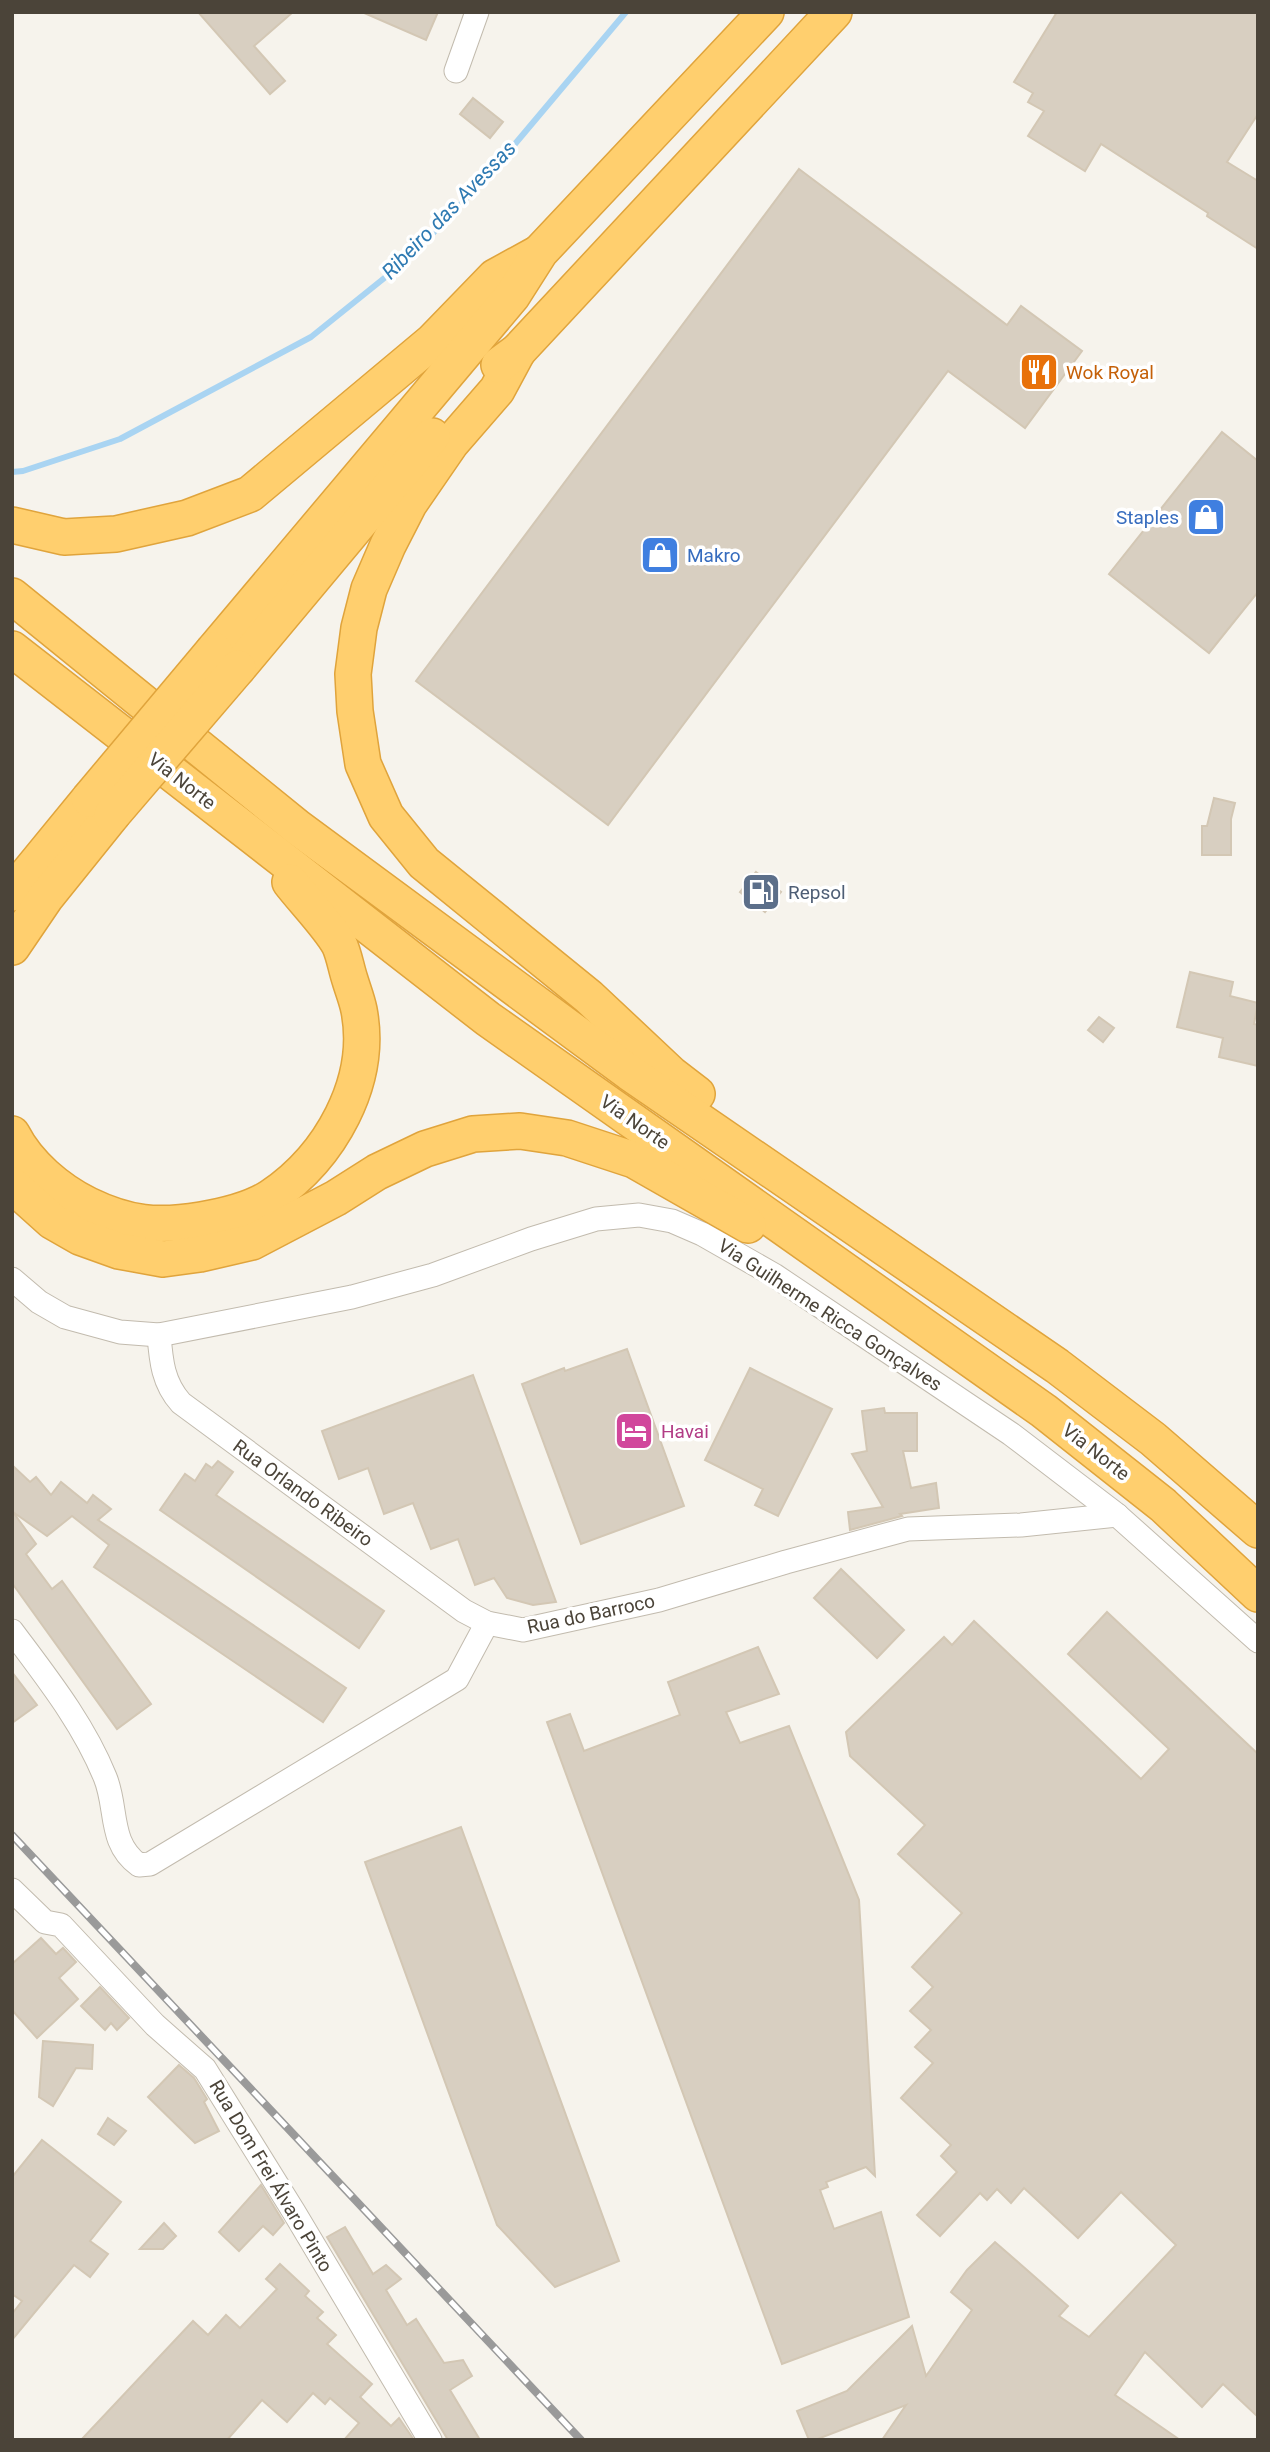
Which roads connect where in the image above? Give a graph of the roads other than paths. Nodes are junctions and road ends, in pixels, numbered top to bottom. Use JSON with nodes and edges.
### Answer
{"nodes":[{"id":1,"x":477,"y":12,"type":"edge"},
{"id":2,"x":766,"y":12,"type":"edge"},
{"id":3,"x":825,"y":22,"type":"edge"},
{"id":4,"x":456,"y":71,"type":"dead end"},
{"id":5,"x":540,"y":252,"type":"junction"},
{"id":6,"x":518,"y":351,"type":"junction"},
{"id":7,"x":12,"y":525,"type":"edge"},
{"id":8,"x":12,"y":596,"type":"edge"},
{"id":9,"x":12,"y":649,"type":"edge"},
{"id":10,"x":226,"y":659,"type":"junction"},
{"id":11,"x":100,"y":807,"type":"junction"},
{"id":12,"x":255,"y":838,"type":"junction"},
{"id":13,"x":12,"y":893,"type":"edge"},
{"id":14,"x":12,"y":947,"type":"edge"},
{"id":15,"x":12,"y":1133,"type":"edge"},
{"id":16,"x":12,"y":1185,"type":"edge"},
{"id":17,"x":12,"y":1279,"type":"edge"},
{"id":18,"x":877,"y":1292,"type":"junction"},
{"id":19,"x":978,"y":1312,"type":"junction"},
{"id":20,"x":159,"y":1335,"type":"junction"},
{"id":21,"x":1118,"y":1515,"type":"junction"},
{"id":22,"x":1258,"y":1530,"type":"edge"},
{"id":23,"x":1258,"y":1594,"type":"edge"},
{"id":24,"x":488,"y":1623,"type":"junction"},
{"id":25,"x":12,"y":1630,"type":"edge"},
{"id":26,"x":1258,"y":1641,"type":"edge"},
{"id":27,"x":12,"y":1890,"type":"edge"},
{"id":28,"x":430,"y":2440,"type":"edge"}],
"edges":[{"from":1,"to":4,"type":"street"},
{"from":2,"to":5,"type":"highway"},
{"from":3,"to":6,"type":"highway"},
{"from":5,"to":7,"type":"highway"},
{"from":5,"to":10,"type":"highway"},
{"from":6,"to":10,"type":"highway"},
{"from":6,"to":19,"type":"highway"},
{"from":8,"to":19,"type":"highway","name":"Via Norte"},
{"from":9,"to":12,"type":"highway","name":"Via Norte"},
{"from":10,"to":11,"type":"highway","bridge":true},
{"from":11,"to":13,"type":"highway"},
{"from":11,"to":14,"type":"highway"},
{"from":12,"to":15,"type":"highway"},
{"from":12,"to":18,"type":"highway","name":"Via Norte"},
{"from":16,"to":18,"type":"highway"},
{"from":17,"to":20,"type":"street","name":"Via Guilherme Ricca Gonçalves"},
{"from":18,"to":23,"type":"highway","name":"Via Norte"},
{"from":19,"to":22,"type":"highway","name":"Via Norte"},
{"from":20,"to":21,"type":"street","name":"Via Guilherme Ricca Gonçalves"},
{"from":20,"to":24,"type":"street","name":"Rua Orlando Ribeiro"},
{"from":21,"to":24,"type":"street","name":"Rua do Barroco"},
{"from":21,"to":26,"type":"street","name":"Via Guilherme Ricca Gonçalves"},
{"from":24,"to":25,"type":"street"},
{"from":27,"to":28,"type":"street","name":"Rua Dom Frei Álvaro Pinto"}]}
